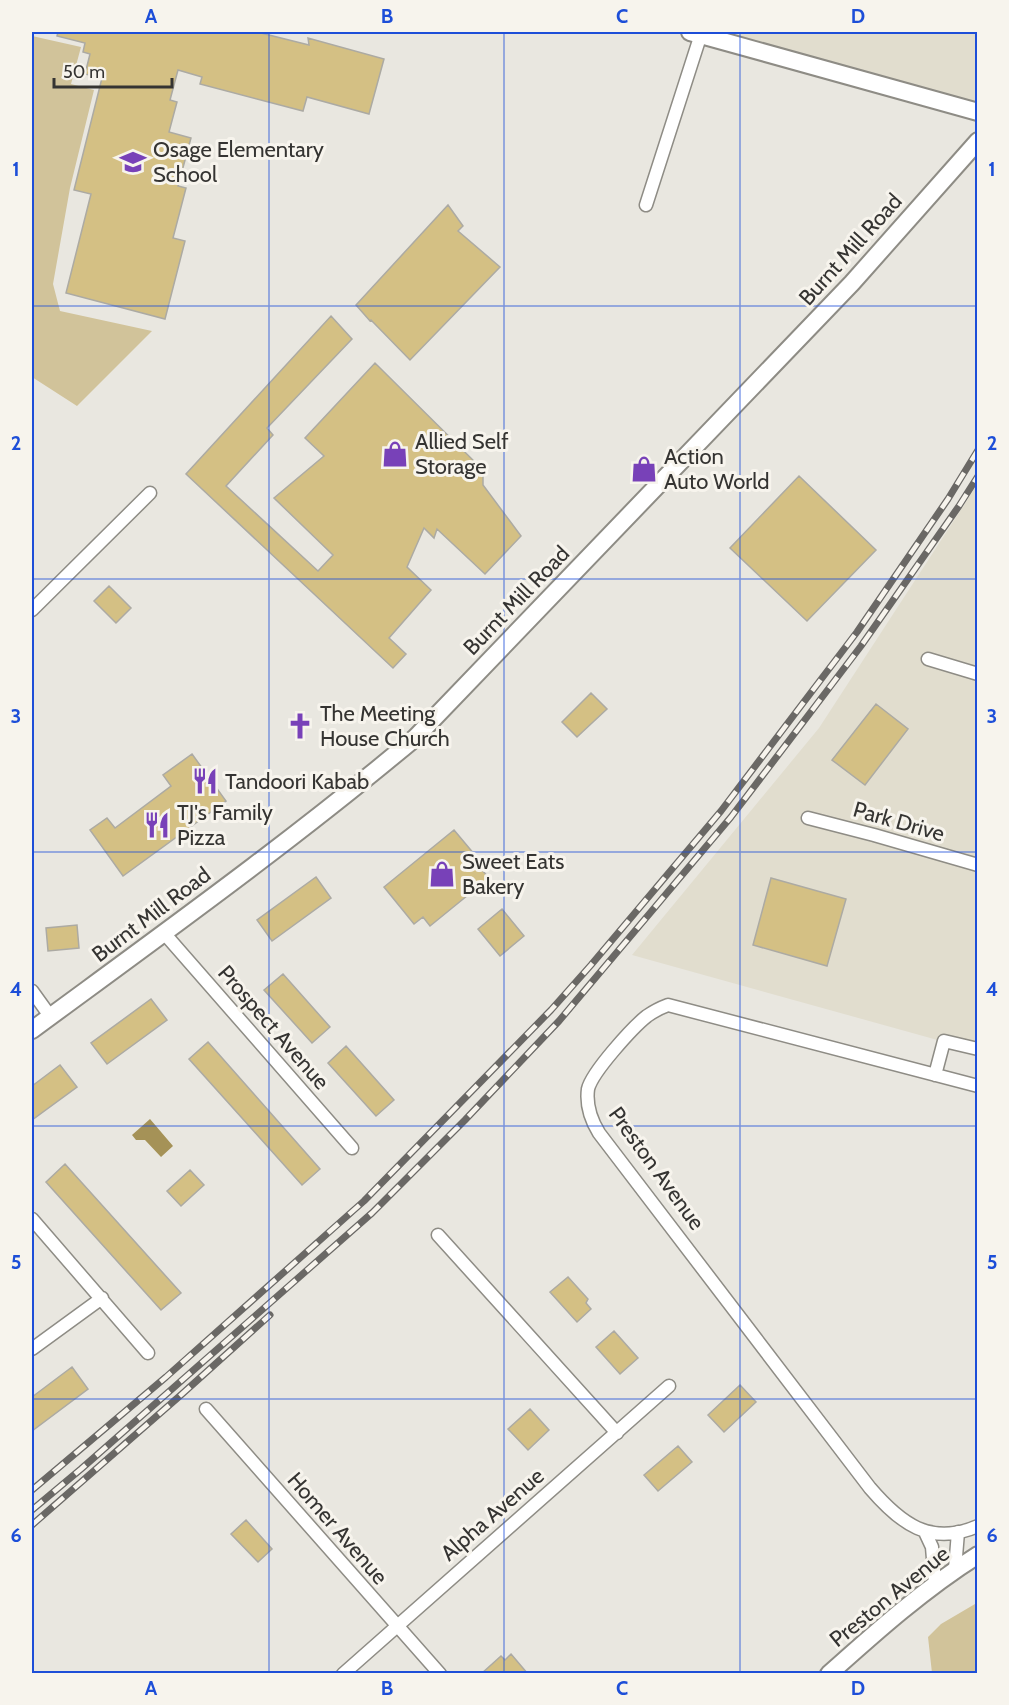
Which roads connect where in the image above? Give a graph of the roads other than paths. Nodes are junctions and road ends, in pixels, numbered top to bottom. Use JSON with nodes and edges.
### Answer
{"nodes":[{"id":1,"x":695,"y":33,"type":"edge"},
{"id":2,"x":978,"y":112,"type":"edge"},
{"id":3,"x":978,"y":141,"type":"edge"},
{"id":4,"x":646,"y":205,"type":"dead end"},
{"id":5,"x":150,"y":493,"type":"dead end"},
{"id":6,"x":32,"y":610,"type":"edge"},
{"id":7,"x":928,"y":659,"type":"dead end"},
{"id":8,"x":978,"y":674,"type":"edge"},
{"id":9,"x":808,"y":818,"type":"dead end"},
{"id":10,"x":978,"y":865,"type":"edge"},
{"id":11,"x":164,"y":933,"type":"junction"},
{"id":12,"x":32,"y":991,"type":"edge"},
{"id":13,"x":50,"y":1016,"type":"junction"},
{"id":14,"x":32,"y":1030,"type":"edge"},
{"id":15,"x":978,"y":1049,"type":"edge"},
{"id":16,"x":935,"y":1075,"type":"junction"},
{"id":17,"x":978,"y":1086,"type":"edge"},
{"id":18,"x":352,"y":1148,"type":"dead end"},
{"id":19,"x":32,"y":1219,"type":"edge"},
{"id":20,"x":438,"y":1235,"type":"dead end"},
{"id":21,"x":102,"y":1298,"type":"junction"},
{"id":22,"x":32,"y":1349,"type":"edge"},
{"id":23,"x":148,"y":1353,"type":"dead end"},
{"id":24,"x":669,"y":1386,"type":"dead end"},
{"id":25,"x":206,"y":1409,"type":"dead end"},
{"id":26,"x":617,"y":1433,"type":"junction"},
{"id":27,"x":978,"y":1526,"type":"edge"},
{"id":28,"x":925,"y":1532,"type":"junction"},
{"id":29,"x":958,"y":1532,"type":"junction"},
{"id":30,"x":978,"y":1555,"type":"edge"},
{"id":31,"x":955,"y":1569,"type":"junction"},
{"id":32,"x":935,"y":1583,"type":"junction"},
{"id":33,"x":396,"y":1625,"type":"junction"},
{"id":34,"x":343,"y":1674,"type":"edge"},
{"id":35,"x":441,"y":1674,"type":"edge"},
{"id":36,"x":829,"y":1674,"type":"edge"}],
"edges":[{"from":1,"to":2,"type":"main road"},
{"from":1,"to":4,"type":"street"},
{"from":3,"to":11,"type":"main road","name":"Burnt Mill Road"},
{"from":5,"to":6,"type":"street"},
{"from":7,"to":8,"type":"street"},
{"from":9,"to":10,"type":"street","name":"Park Drive"},
{"from":11,"to":13,"type":"main road","name":"Burnt Mill Road"},
{"from":11,"to":18,"type":"street","name":"Prospect Avenue"},
{"from":12,"to":13,"type":"street"},
{"from":13,"to":14,"type":"main road","name":"Burnt Mill Road"},
{"from":15,"to":16,"type":"street"},
{"from":16,"to":17,"type":"street","name":"Preston Avenue"},
{"from":16,"to":28,"type":"street","name":"Preston Avenue"},
{"from":19,"to":21,"type":"street"},
{"from":20,"to":26,"type":"street"},
{"from":21,"to":22,"type":"street"},
{"from":21,"to":23,"type":"street"},
{"from":24,"to":26,"type":"street","name":"Alpha Avenue"},
{"from":25,"to":33,"type":"street","name":"Homer Avenue"},
{"from":26,"to":33,"type":"street","name":"Alpha Avenue"},
{"from":27,"to":29,"type":"street","name":"Preston Avenue"},
{"from":28,"to":29,"type":"street","name":"Preston Avenue"},
{"from":28,"to":32,"type":"street"},
{"from":29,"to":31,"type":"street"},
{"from":30,"to":31,"type":"main road","name":"Preston Avenue"},
{"from":31,"to":32,"type":"main road","name":"Preston Avenue"},
{"from":32,"to":36,"type":"main road","name":"Preston Avenue"},
{"from":33,"to":34,"type":"street","name":"Alpha Avenue"},
{"from":33,"to":35,"type":"street","name":"Homer Avenue"}]}
